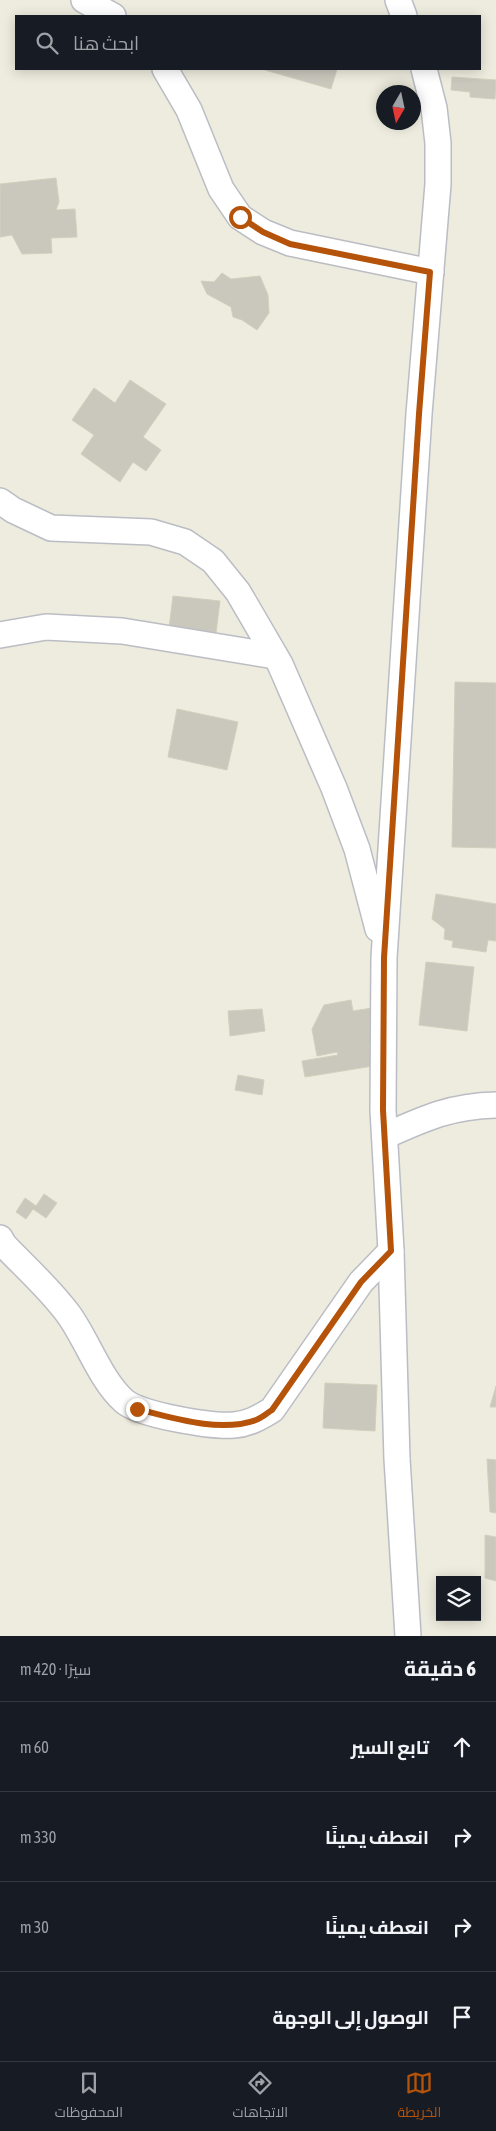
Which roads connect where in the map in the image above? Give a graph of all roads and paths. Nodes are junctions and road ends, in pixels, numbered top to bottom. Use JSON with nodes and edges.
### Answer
{"nodes":[{"id":1,"x":84,"y":0,"type":"edge"},
{"id":2,"x":398,"y":0,"type":"edge"},
{"id":3,"x":111,"y":15,"type":"edge"},
{"id":4,"x":404,"y":15,"type":"edge"},
{"id":5,"x":165,"y":70,"type":"edge"},
{"id":6,"x":424,"y":70,"type":"edge"},
{"id":7,"x":430,"y":272,"type":"junction"},
{"id":8,"x":0,"y":501,"type":"edge"},
{"id":9,"x":0,"y":635,"type":"edge"},
{"id":10,"x":275,"y":656,"type":"junction"},
{"id":11,"x":384,"y":958,"type":"junction"},
{"id":12,"x":496,"y":1105,"type":"edge"},
{"id":13,"x":385,"y":1136,"type":"junction"},
{"id":14,"x":0,"y":1238,"type":"edge"},
{"id":15,"x":391,"y":1251,"type":"junction"},
{"id":16,"x":408,"y":1636,"type":"edge"}],
"edges":[{"from":1,"to":3,"type":"street"},
{"from":2,"to":4,"type":"street"},
{"from":5,"to":7,"type":"street"},
{"from":6,"to":7,"type":"street"},
{"from":7,"to":11,"type":"street"},
{"from":8,"to":10,"type":"street"},
{"from":9,"to":10,"type":"street"},
{"from":10,"to":11,"type":"street"},
{"from":11,"to":13,"type":"street"},
{"from":12,"to":13,"type":"street"},
{"from":13,"to":15,"type":"street"},
{"from":14,"to":15,"type":"street"},
{"from":15,"to":16,"type":"street"}]}
